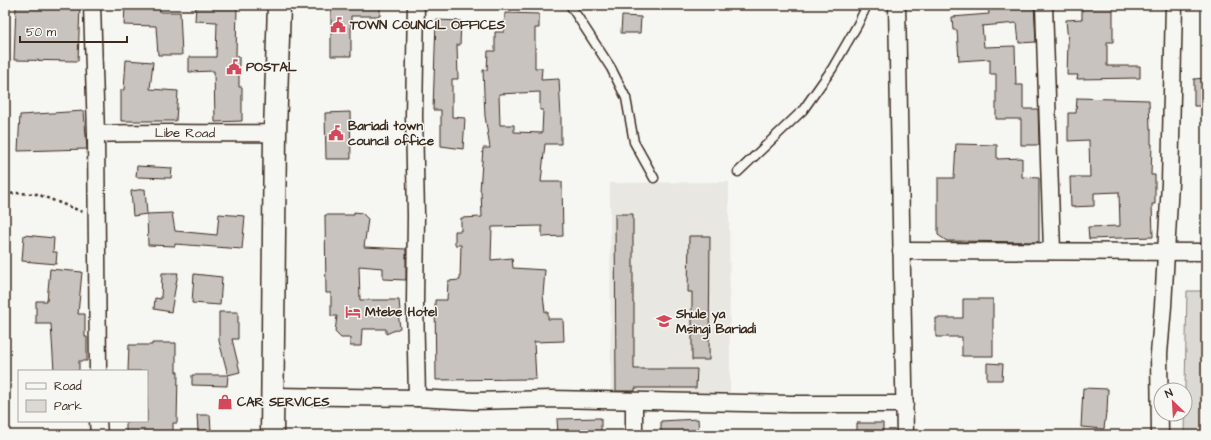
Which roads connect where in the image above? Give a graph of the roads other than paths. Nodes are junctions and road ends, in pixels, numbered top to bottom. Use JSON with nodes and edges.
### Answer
{"nodes":[{"id":1,"x":92,"y":5,"type":"edge"},
{"id":2,"x":278,"y":5,"type":"edge"},
{"id":3,"x":416,"y":5,"type":"edge"},
{"id":4,"x":570,"y":5,"type":"edge"},
{"id":5,"x":867,"y":5,"type":"edge"},
{"id":6,"x":897,"y":5,"type":"edge"},
{"id":7,"x":1044,"y":5,"type":"edge"},
{"id":8,"x":1174,"y":5,"type":"edge"},
{"id":9,"x":275,"y":133,"type":"junction"},
{"id":10,"x":96,"y":134,"type":"junction"},
{"id":11,"x":738,"y":172,"type":"dead end"},
{"id":12,"x":654,"y":178,"type":"dead end"},
{"id":13,"x":901,"y":251,"type":"junction"},
{"id":14,"x":1052,"y":251,"type":"junction"},
{"id":15,"x":1166,"y":252,"type":"junction"},
{"id":16,"x":1206,"y":252,"type":"edge"},
{"id":17,"x":98,"y":370,"type":"edge"},
{"id":18,"x":272,"y":396,"type":"junction"},
{"id":19,"x":417,"y":398,"type":"junction"},
{"id":20,"x":634,"y":401,"type":"junction"},
{"id":21,"x":905,"y":404,"type":"junction"},
{"id":22,"x":98,"y":422,"type":"edge"},
{"id":23,"x":99,"y":435,"type":"edge"},
{"id":24,"x":272,"y":435,"type":"edge"},
{"id":25,"x":634,"y":435,"type":"edge"},
{"id":26,"x":905,"y":435,"type":"edge"},
{"id":27,"x":1160,"y":435,"type":"edge"}],
"edges":[{"from":1,"to":10,"type":"street"},
{"from":2,"to":9,"type":"highway"},
{"from":3,"to":19,"type":"street"},
{"from":4,"to":12,"type":"lane"},
{"from":5,"to":11,"type":"lane"},
{"from":6,"to":13,"type":"street"},
{"from":7,"to":14,"type":"street"},
{"from":8,"to":15,"type":"street"},
{"from":9,"to":10,"type":"street","name":"Libe Road"},
{"from":9,"to":18,"type":"highway"},
{"from":10,"to":17,"type":"street"},
{"from":13,"to":14,"type":"street"},
{"from":13,"to":21,"type":"street"},
{"from":14,"to":15,"type":"street"},
{"from":15,"to":16,"type":"street"},
{"from":15,"to":27,"type":"street"},
{"from":18,"to":19,"type":"street"},
{"from":18,"to":24,"type":"highway"},
{"from":19,"to":20,"type":"street"},
{"from":20,"to":21,"type":"street"},
{"from":20,"to":25,"type":"street"},
{"from":21,"to":26,"type":"street"},
{"from":22,"to":23,"type":"street"}]}
